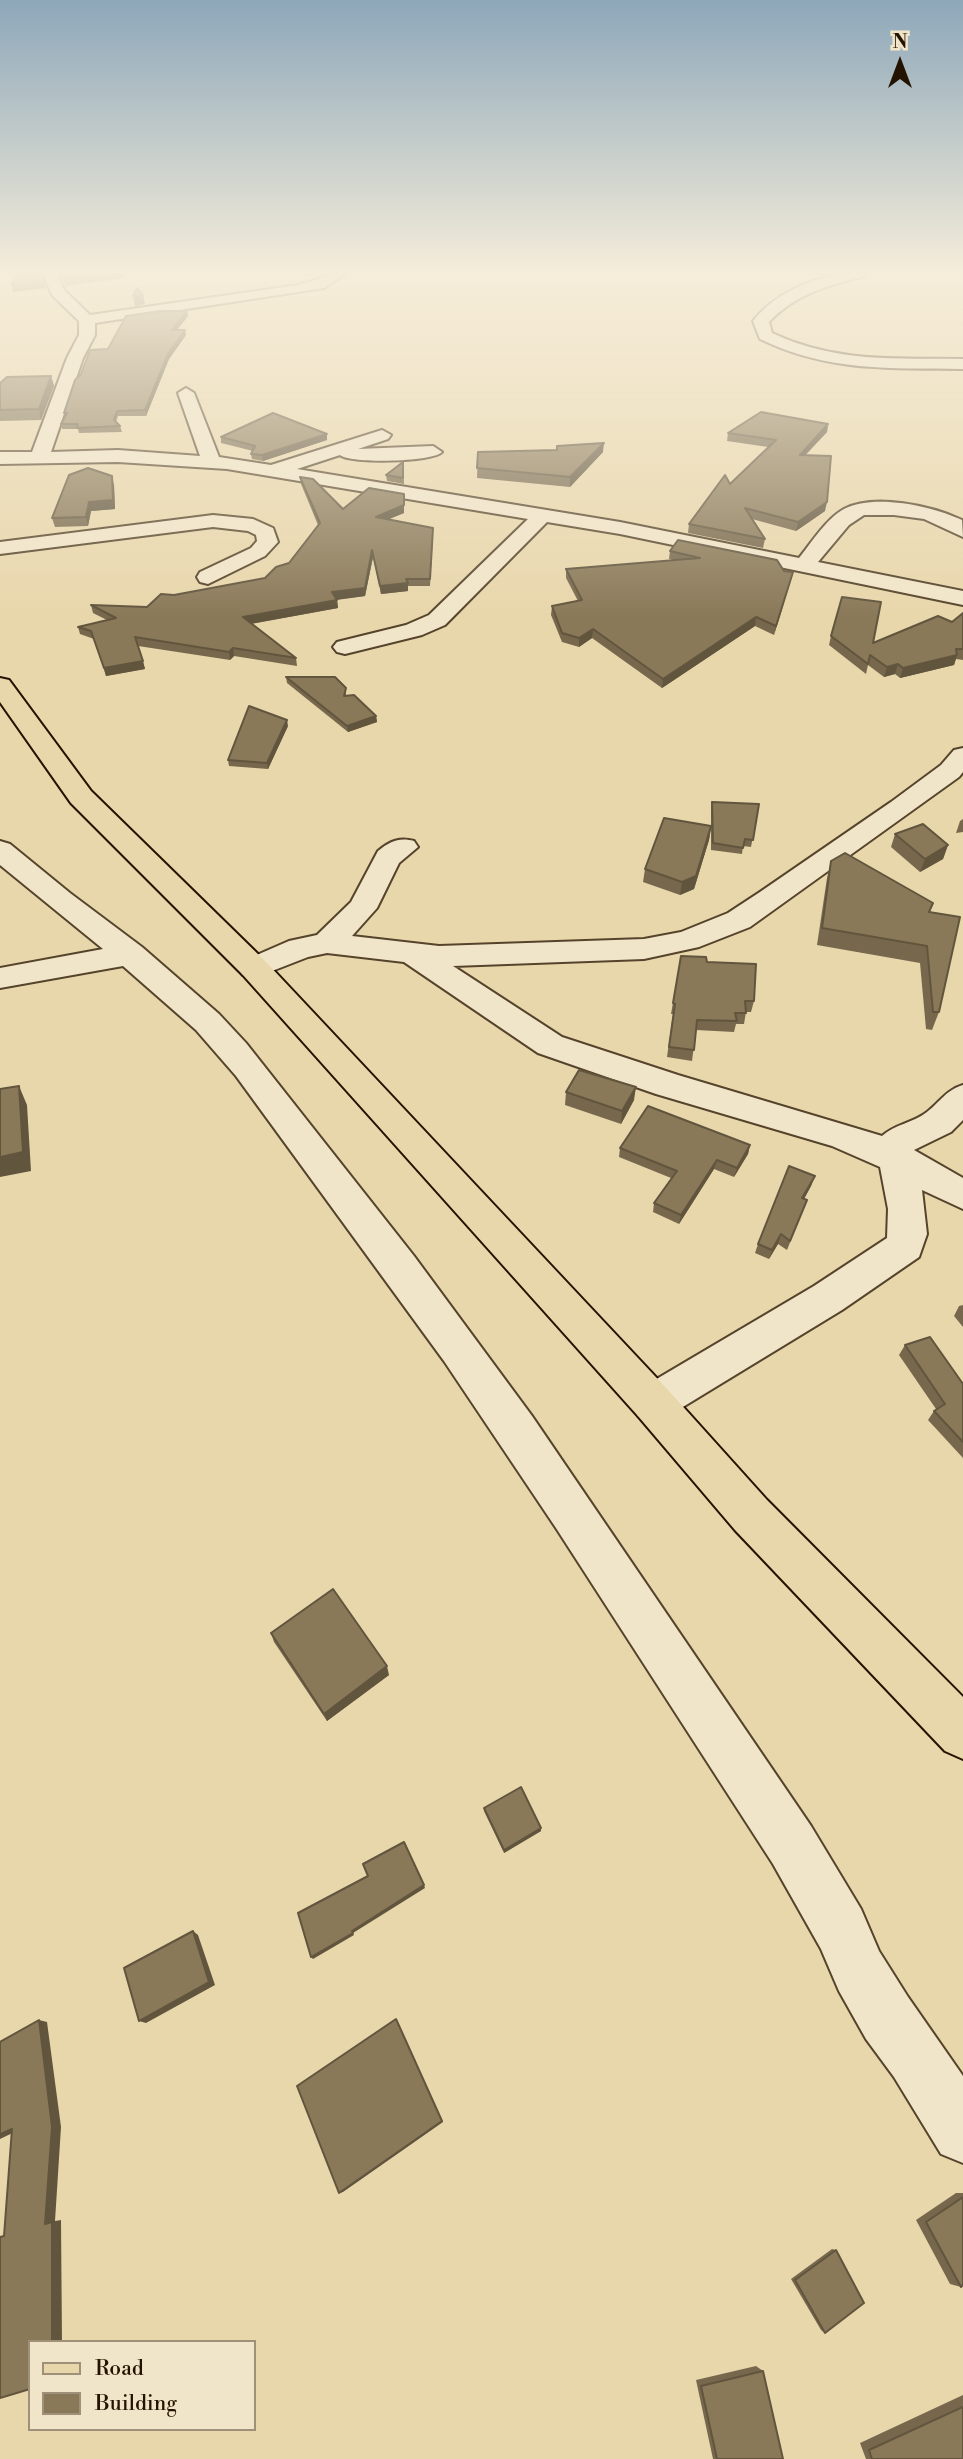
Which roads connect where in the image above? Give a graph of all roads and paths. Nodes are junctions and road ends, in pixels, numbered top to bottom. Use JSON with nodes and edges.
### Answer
{"nodes":[{"id":1,"x":64,"y":388,"type":"edge"},
{"id":2,"x":186,"y":393,"type":"dead end"},
{"id":3,"x":382,"y":435,"type":"dead end"},
{"id":4,"x":329,"y":452,"type":"junction"},
{"id":5,"x":433,"y":452,"type":"dead end"},
{"id":6,"x":40,"y":456,"type":"junction"},
{"id":7,"x":0,"y":458,"type":"edge"},
{"id":8,"x":211,"y":461,"type":"junction"},
{"id":9,"x":272,"y":470,"type":"junction"},
{"id":10,"x":542,"y":516,"type":"junction"},
{"id":11,"x":963,"y":531,"type":"edge"},
{"id":12,"x":0,"y":548,"type":"edge"},
{"id":13,"x":804,"y":565,"type":"junction"},
{"id":14,"x":208,"y":577,"type":"dead end"},
{"id":15,"x":963,"y":594,"type":"edge"},
{"id":16,"x":345,"y":647,"type":"dead end"},
{"id":17,"x":0,"y":685,"type":"edge"},
{"id":18,"x":963,"y":756,"type":"edge"},
{"id":19,"x":404,"y":847,"type":"dead end"},
{"id":20,"x":0,"y":850,"type":"edge"},
{"id":21,"x":327,"y":943,"type":"junction"},
{"id":22,"x":131,"y":954,"type":"junction"},
{"id":23,"x":415,"y":955,"type":"junction"},
{"id":24,"x":254,"y":968,"type":"junction"},
{"id":25,"x":0,"y":978,"type":"edge"},
{"id":26,"x":963,"y":1098,"type":"edge"},
{"id":27,"x":896,"y":1159,"type":"junction"},
{"id":28,"x":963,"y":1195,"type":"edge"},
{"id":29,"x":653,"y":1403,"type":"junction"},
{"id":30,"x":963,"y":1733,"type":"edge"},
{"id":31,"x":963,"y":2132,"type":"edge"}],
"edges":[{"from":1,"to":6,"type":"street"},
{"from":2,"to":8,"type":"street"},
{"from":3,"to":4,"type":"street"},
{"from":4,"to":5,"type":"street"},
{"from":4,"to":9,"type":"street"},
{"from":6,"to":7,"type":"street"},
{"from":6,"to":8,"type":"street"},
{"from":8,"to":9,"type":"street"},
{"from":9,"to":10,"type":"street"},
{"from":10,"to":13,"type":"street"},
{"from":10,"to":16,"type":"street"},
{"from":11,"to":13,"type":"street"},
{"from":12,"to":14,"type":"street"},
{"from":13,"to":15,"type":"street"},
{"from":17,"to":24,"type":"main road"},
{"from":18,"to":23,"type":"street"},
{"from":19,"to":21,"type":"street"},
{"from":20,"to":22,"type":"street"},
{"from":21,"to":23,"type":"street"},
{"from":21,"to":24,"type":"street"},
{"from":22,"to":25,"type":"street"},
{"from":22,"to":31,"type":"street"},
{"from":23,"to":27,"type":"street"},
{"from":24,"to":29,"type":"main road"},
{"from":26,"to":27,"type":"street"},
{"from":27,"to":28,"type":"street"},
{"from":27,"to":29,"type":"street"},
{"from":29,"to":30,"type":"main road"}]}
